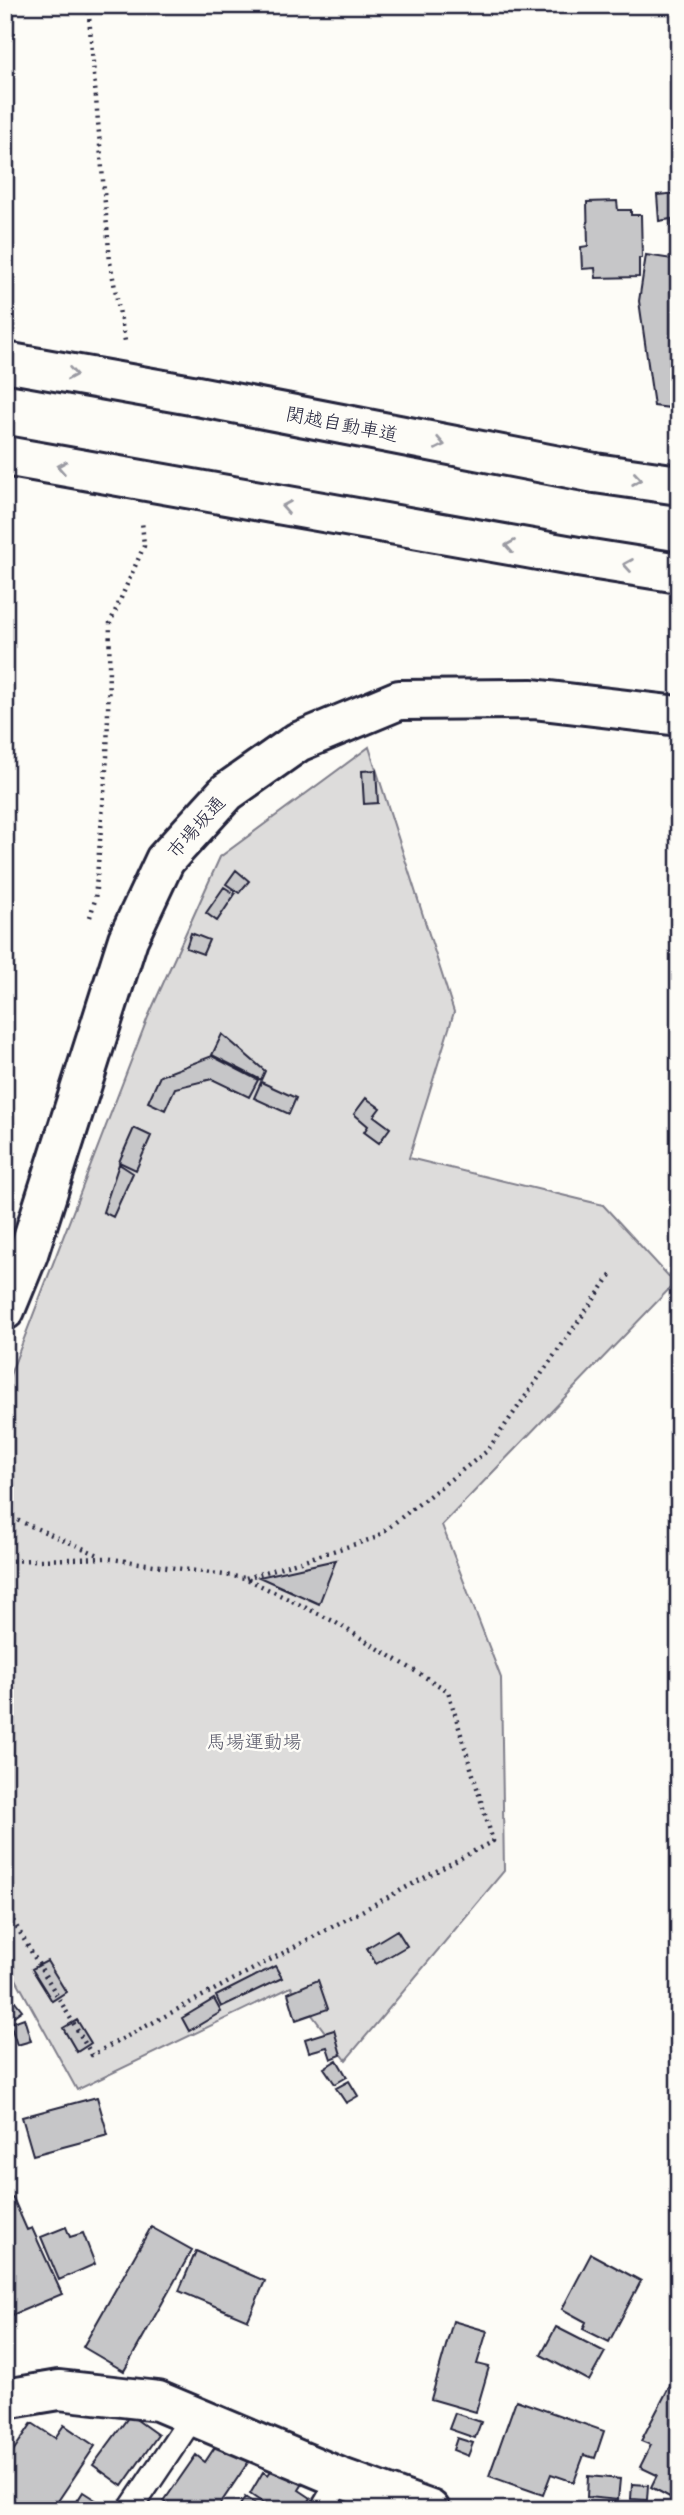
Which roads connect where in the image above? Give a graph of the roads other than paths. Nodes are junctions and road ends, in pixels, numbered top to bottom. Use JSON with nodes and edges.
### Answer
{"nodes":[{"id":1,"x":5,"y":362,"type":"edge"},
{"id":2,"x":5,"y":456,"type":"edge"},
{"id":3,"x":679,"y":485,"type":"edge"},
{"id":4,"x":679,"y":573,"type":"edge"},
{"id":5,"x":679,"y":716,"type":"edge"},
{"id":6,"x":5,"y":1310,"type":"edge"},
{"id":7,"x":5,"y":2399,"type":"edge"},
{"id":8,"x":193,"y":2416,"type":"junction"},
{"id":9,"x":332,"y":2494,"type":"edge"},
{"id":10,"x":130,"y":2510,"type":"edge"},
{"id":11,"x":430,"y":2510,"type":"edge"}],
"edges":[{"from":1,"to":3,"type":"main road","name":"関越自動車道","one_way":true,"bridge":true},
{"from":4,"to":2,"type":"main road","one_way":true,"bridge":true},
{"from":5,"to":6,"type":"main road","name":"市場坂通"},
{"from":7,"to":8,"type":"main road"},
{"from":8,"to":9,"type":"main road"},
{"from":8,"to":10,"type":"lane"},
{"from":9,"to":11,"type":"main road"}]}
